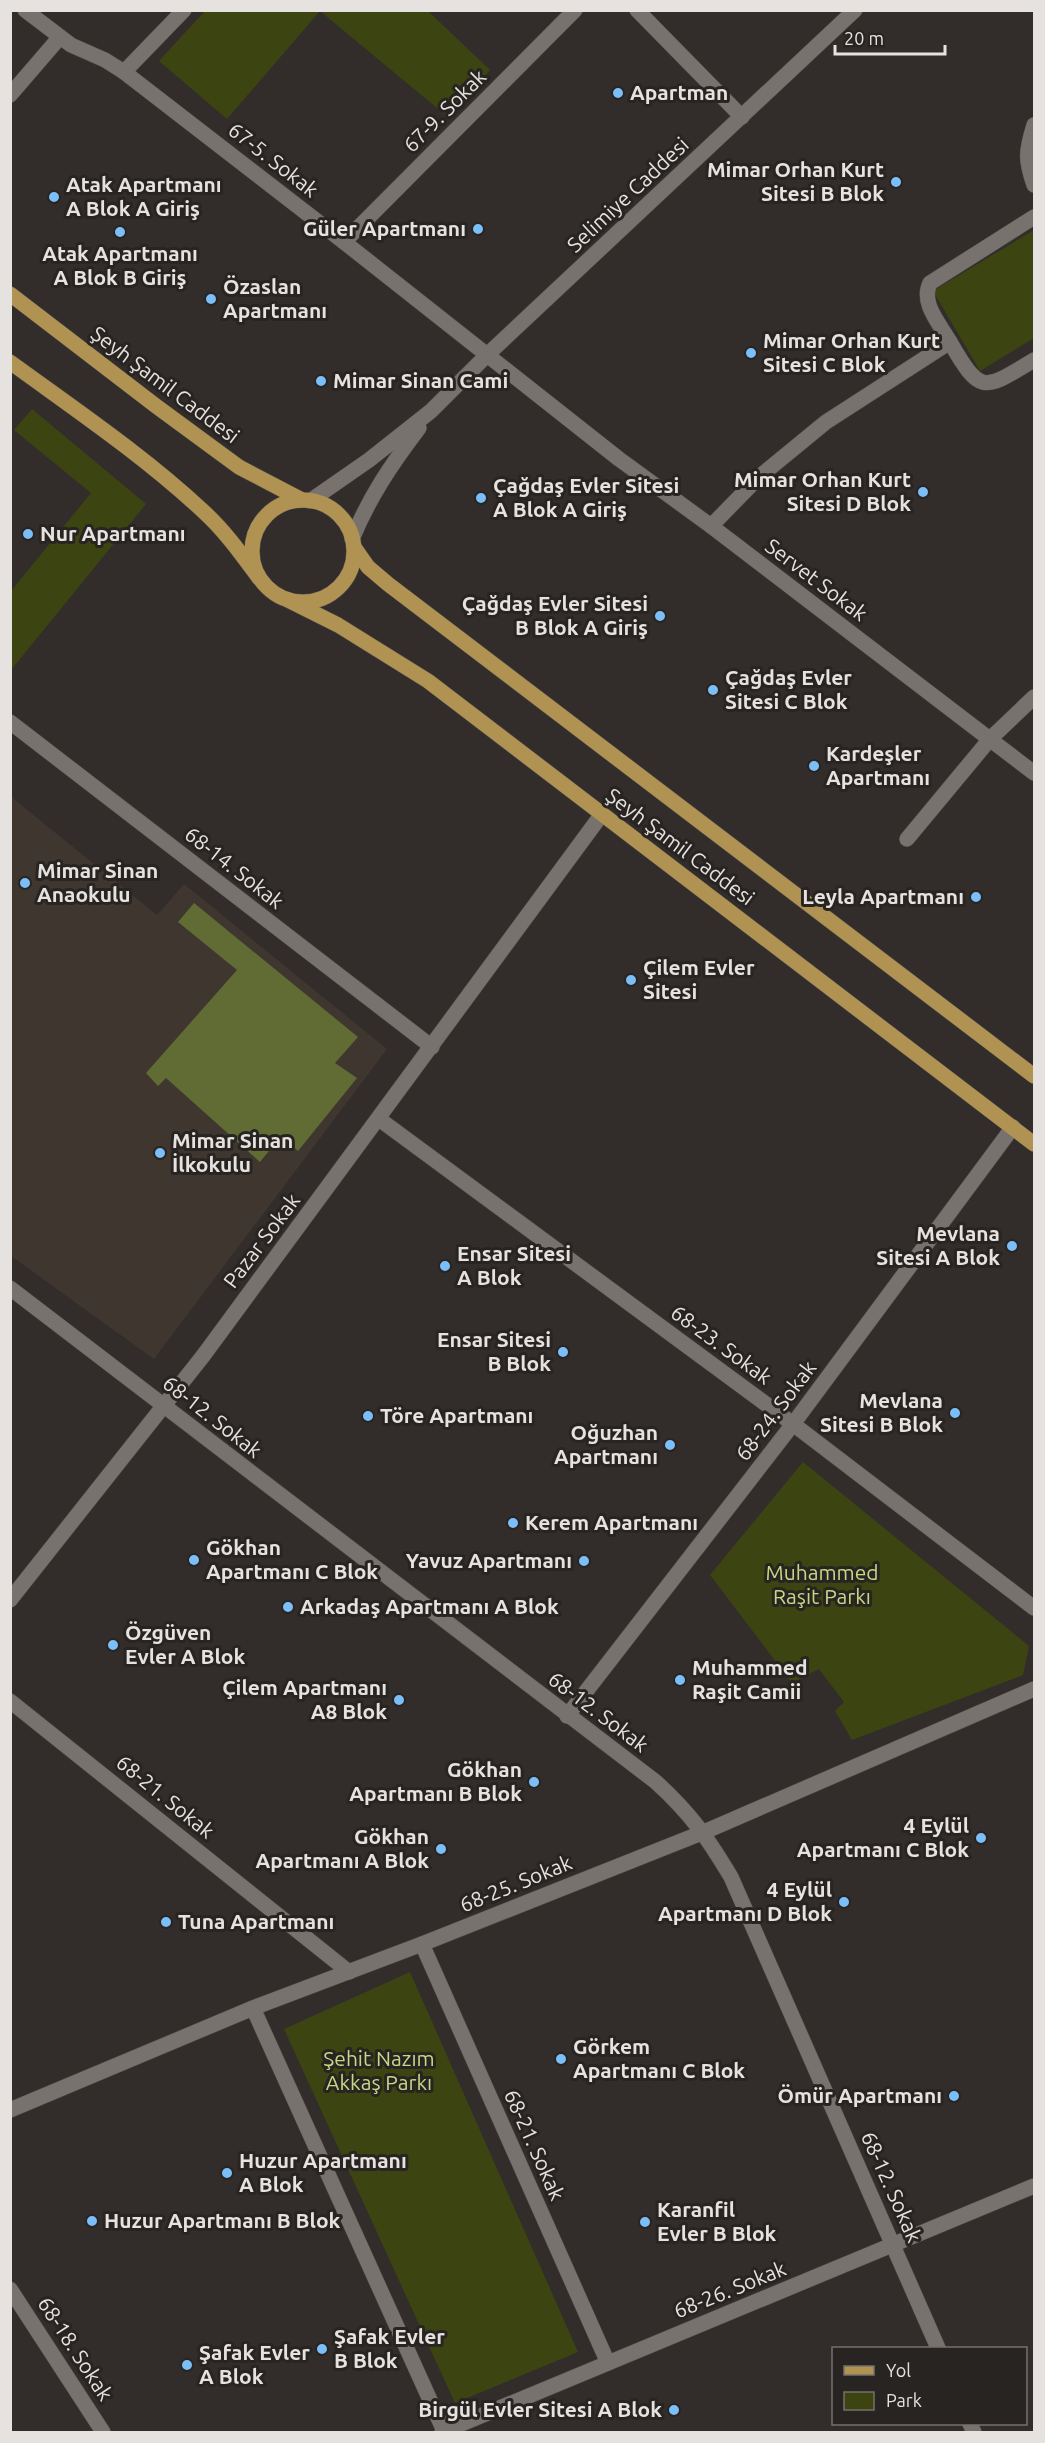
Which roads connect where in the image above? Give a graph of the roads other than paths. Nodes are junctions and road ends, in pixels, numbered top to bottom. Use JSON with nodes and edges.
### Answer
{"nodes":[{"id":1,"x":25,"y":10,"type":"edge"},
{"id":2,"x":184,"y":10,"type":"edge"},
{"id":3,"x":575,"y":10,"type":"edge"},
{"id":4,"x":637,"y":10,"type":"edge"},
{"id":5,"x":855,"y":10,"type":"edge"},
{"id":6,"x":60,"y":37,"type":"junction"},
{"id":7,"x":124,"y":72,"type":"junction"},
{"id":8,"x":10,"y":94,"type":"edge"},
{"id":9,"x":742,"y":117,"type":"junction"},
{"id":10,"x":1035,"y":125,"type":"edge"},
{"id":11,"x":1035,"y":185,"type":"edge"},
{"id":12,"x":1035,"y":217,"type":"edge"},
{"id":13,"x":344,"y":242,"type":"junction"},
{"id":14,"x":10,"y":294,"type":"edge"},
{"id":15,"x":951,"y":342,"type":"junction"},
{"id":16,"x":487,"y":355,"type":"junction"},
{"id":17,"x":1035,"y":360,"type":"edge"},
{"id":18,"x":10,"y":362,"type":"edge"},
{"id":19,"x":431,"y":411,"type":"junction"},
{"id":20,"x":306,"y":500,"type":"junction"},
{"id":21,"x":711,"y":526,"type":"junction"},
{"id":22,"x":353,"y":543,"type":"junction"},
{"id":23,"x":260,"y":578,"type":"junction"},
{"id":24,"x":288,"y":600,"type":"junction"},
{"id":25,"x":1035,"y":697,"type":"edge"},
{"id":26,"x":10,"y":722,"type":"edge"},
{"id":27,"x":990,"y":739,"type":"junction"},
{"id":28,"x":1035,"y":772,"type":"edge"},
{"id":29,"x":602,"y":814,"type":"junction"},
{"id":30,"x":907,"y":839,"type":"dead end"},
{"id":31,"x":432,"y":1047,"type":"junction"},
{"id":32,"x":1035,"y":1076,"type":"edge"},
{"id":33,"x":379,"y":1119,"type":"junction"},
{"id":34,"x":1013,"y":1127,"type":"junction"},
{"id":35,"x":1035,"y":1144,"type":"edge"},
{"id":36,"x":10,"y":1288,"type":"edge"},
{"id":37,"x":164,"y":1407,"type":"junction"},
{"id":38,"x":793,"y":1424,"type":"junction"},
{"id":39,"x":10,"y":1600,"type":"edge"},
{"id":40,"x":1035,"y":1608,"type":"edge"},
{"id":41,"x":1035,"y":1689,"type":"edge"},
{"id":42,"x":10,"y":1701,"type":"edge"},
{"id":43,"x":567,"y":1716,"type":"junction"},
{"id":44,"x":704,"y":1832,"type":"junction"},
{"id":45,"x":422,"y":1944,"type":"junction"},
{"id":46,"x":349,"y":1972,"type":"junction"},
{"id":47,"x":253,"y":2008,"type":"junction"},
{"id":48,"x":10,"y":2110,"type":"edge"},
{"id":49,"x":1035,"y":2186,"type":"edge"},
{"id":50,"x":894,"y":2245,"type":"junction"},
{"id":51,"x":10,"y":2289,"type":"edge"},
{"id":52,"x":937,"y":2347,"type":"edge"},
{"id":53,"x":608,"y":2363,"type":"junction"},
{"id":54,"x":443,"y":2432,"type":"edge"},
{"id":55,"x":103,"y":2433,"type":"edge"}],
"edges":[{"from":1,"to":6,"type":"street","name":"67-5. Sokak"},
{"from":2,"to":7,"type":"street"},
{"from":3,"to":13,"type":"street","name":"67-9. Sokak"},
{"from":4,"to":9,"type":"street"},
{"from":5,"to":9,"type":"street","name":"Selimiye Caddesi"},
{"from":6,"to":7,"type":"street","name":"67-5. Sokak"},
{"from":6,"to":8,"type":"street"},
{"from":7,"to":13,"type":"street","name":"67-5. Sokak"},
{"from":9,"to":16,"type":"street","name":"Selimiye Caddesi"},
{"from":10,"to":11,"type":"street"},
{"from":12,"to":15,"type":"street"},
{"from":13,"to":16,"type":"street","name":"67-5. Sokak"},
{"from":14,"to":20,"type":"main road","name":"Şeyh Şamil Caddesi"},
{"from":15,"to":17,"type":"street"},
{"from":15,"to":21,"type":"street"},
{"from":16,"to":19,"type":"street","name":"Selimiye Caddesi"},
{"from":16,"to":21,"type":"street","name":"Servet Sokak"},
{"from":18,"to":23,"type":"main road"},
{"from":19,"to":20,"type":"street","name":"Selimiye Caddesi"},
{"from":19,"to":22,"type":"street","name":"Selimiye Caddesi"},
{"from":20,"to":22,"type":"main road"},
{"from":20,"to":23,"type":"main road"},
{"from":21,"to":27,"type":"street","name":"Servet Sokak"},
{"from":22,"to":24,"type":"main road"},
{"from":22,"to":32,"type":"main road","name":"Şeyh Şamil Caddesi"},
{"from":23,"to":24,"type":"main road"},
{"from":24,"to":29,"type":"main road","name":"Şeyh Şamil Caddesi"},
{"from":25,"to":27,"type":"street"},
{"from":26,"to":31,"type":"street","name":"68-14. Sokak"},
{"from":27,"to":28,"type":"street","name":"Servet Sokak"},
{"from":27,"to":30,"type":"street"},
{"from":29,"to":31,"type":"street","name":"Pazar Sokak"},
{"from":29,"to":34,"type":"main road","name":"Şeyh Şamil Caddesi"},
{"from":31,"to":33,"type":"street","name":"Pazar Sokak"},
{"from":33,"to":37,"type":"street","name":"Pazar Sokak"},
{"from":33,"to":38,"type":"street","name":"68-23. Sokak"},
{"from":34,"to":35,"type":"main road","name":"Şeyh Şamil Caddesi"},
{"from":34,"to":38,"type":"street","name":"68-24. Sokak"},
{"from":36,"to":37,"type":"street","name":"68-12. Sokak"},
{"from":37,"to":39,"type":"street","name":"Pazar Sokak"},
{"from":37,"to":43,"type":"street","name":"68-12. Sokak"},
{"from":38,"to":40,"type":"street","name":"68-23. Sokak"},
{"from":38,"to":43,"type":"street","name":"68-24. Sokak"},
{"from":41,"to":44,"type":"street","name":"68-25. Sokak"},
{"from":42,"to":46,"type":"street","name":"68-21. Sokak"},
{"from":43,"to":44,"type":"street","name":"68-12. Sokak"},
{"from":44,"to":45,"type":"street","name":"68-25. Sokak"},
{"from":44,"to":50,"type":"street","name":"68-12. Sokak"},
{"from":45,"to":46,"type":"street","name":"68-25. Sokak"},
{"from":45,"to":53,"type":"street","name":"68-21. Sokak"},
{"from":46,"to":47,"type":"street","name":"68-25. Sokak"},
{"from":47,"to":48,"type":"street","name":"68-25. Sokak"},
{"from":47,"to":54,"type":"street"},
{"from":49,"to":50,"type":"street","name":"68-26. Sokak"},
{"from":50,"to":52,"type":"street","name":"68-12. Sokak"},
{"from":50,"to":53,"type":"street","name":"68-26. Sokak"},
{"from":51,"to":55,"type":"street","name":"68-18. Sokak"},
{"from":53,"to":54,"type":"street","name":"68-26. Sokak"}]}
